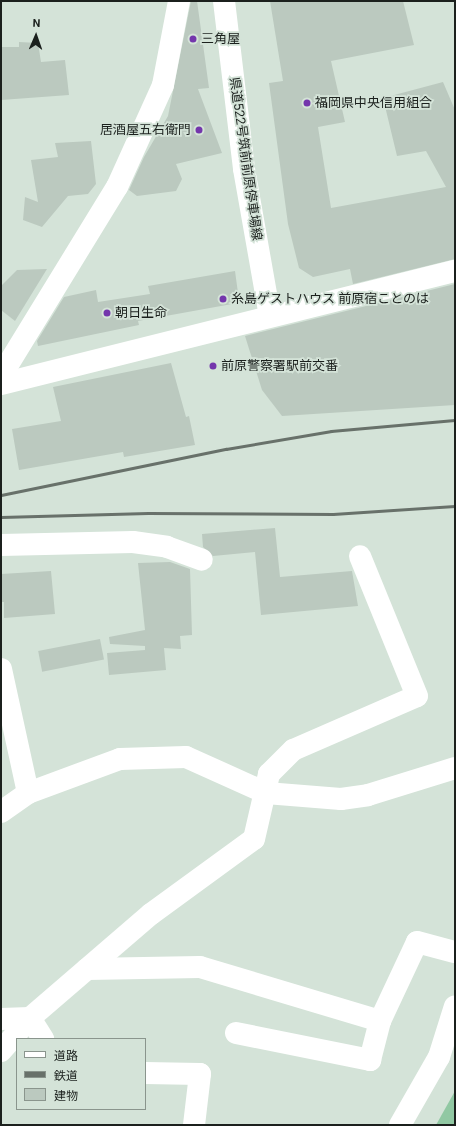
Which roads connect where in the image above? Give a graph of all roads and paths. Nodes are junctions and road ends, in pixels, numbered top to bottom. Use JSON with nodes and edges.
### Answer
{"nodes":[{"id":1,"x":179,"y":1,"type":"edge"},
{"id":2,"x":224,"y":1,"type":"edge"},
{"id":3,"x":455,"y":271,"type":"edge"},
{"id":4,"x":270,"y":316,"type":"junction"},
{"id":5,"x":1,"y":376,"type":"edge"},
{"id":6,"x":1,"y":384,"type":"edge"},
{"id":7,"x":1,"y":546,"type":"edge"},
{"id":8,"x":360,"y":556,"type":"dead end"},
{"id":9,"x":202,"y":560,"type":"dead end"},
{"id":10,"x":1,"y":669,"type":"edge"},
{"id":11,"x":455,"y":768,"type":"edge"},
{"id":12,"x":28,"y":793,"type":"junction"},
{"id":13,"x":266,"y":793,"type":"junction"},
{"id":14,"x":1,"y":812,"type":"edge"},
{"id":15,"x":455,"y":952,"type":"edge"},
{"id":16,"x":87,"y":969,"type":"junction"},
{"id":17,"x":455,"y":1006,"type":"edge"},
{"id":18,"x":30,"y":1018,"type":"junction"},
{"id":19,"x":1,"y":1019,"type":"edge"},
{"id":20,"x":380,"y":1021,"type":"junction"},
{"id":21,"x":236,"y":1033,"type":"dead end"},
{"id":22,"x":42,"y":1038,"type":"edge"},
{"id":23,"x":1,"y":1051,"type":"edge"},
{"id":24,"x":146,"y":1073,"type":"edge"},
{"id":25,"x":194,"y":1125,"type":"edge"},
{"id":26,"x":400,"y":1125,"type":"edge"}],
"edges":[{"from":1,"to":5,"type":"street"},
{"from":2,"to":4,"type":"street","name":"県道522号筑前前原停車場線"},
{"from":3,"to":4,"type":"street"},
{"from":4,"to":6,"type":"street"},
{"from":7,"to":9,"type":"street"},
{"from":8,"to":13,"type":"street"},
{"from":10,"to":12,"type":"street"},
{"from":11,"to":13,"type":"street"},
{"from":12,"to":13,"type":"street"},
{"from":12,"to":14,"type":"street"},
{"from":13,"to":16,"type":"street"},
{"from":15,"to":20,"type":"street"},
{"from":16,"to":18,"type":"street"},
{"from":16,"to":20,"type":"street"},
{"from":17,"to":26,"type":"street"},
{"from":18,"to":19,"type":"street"},
{"from":18,"to":22,"type":"street"},
{"from":18,"to":23,"type":"street"},
{"from":20,"to":21,"type":"street"},
{"from":24,"to":25,"type":"street"}]}
